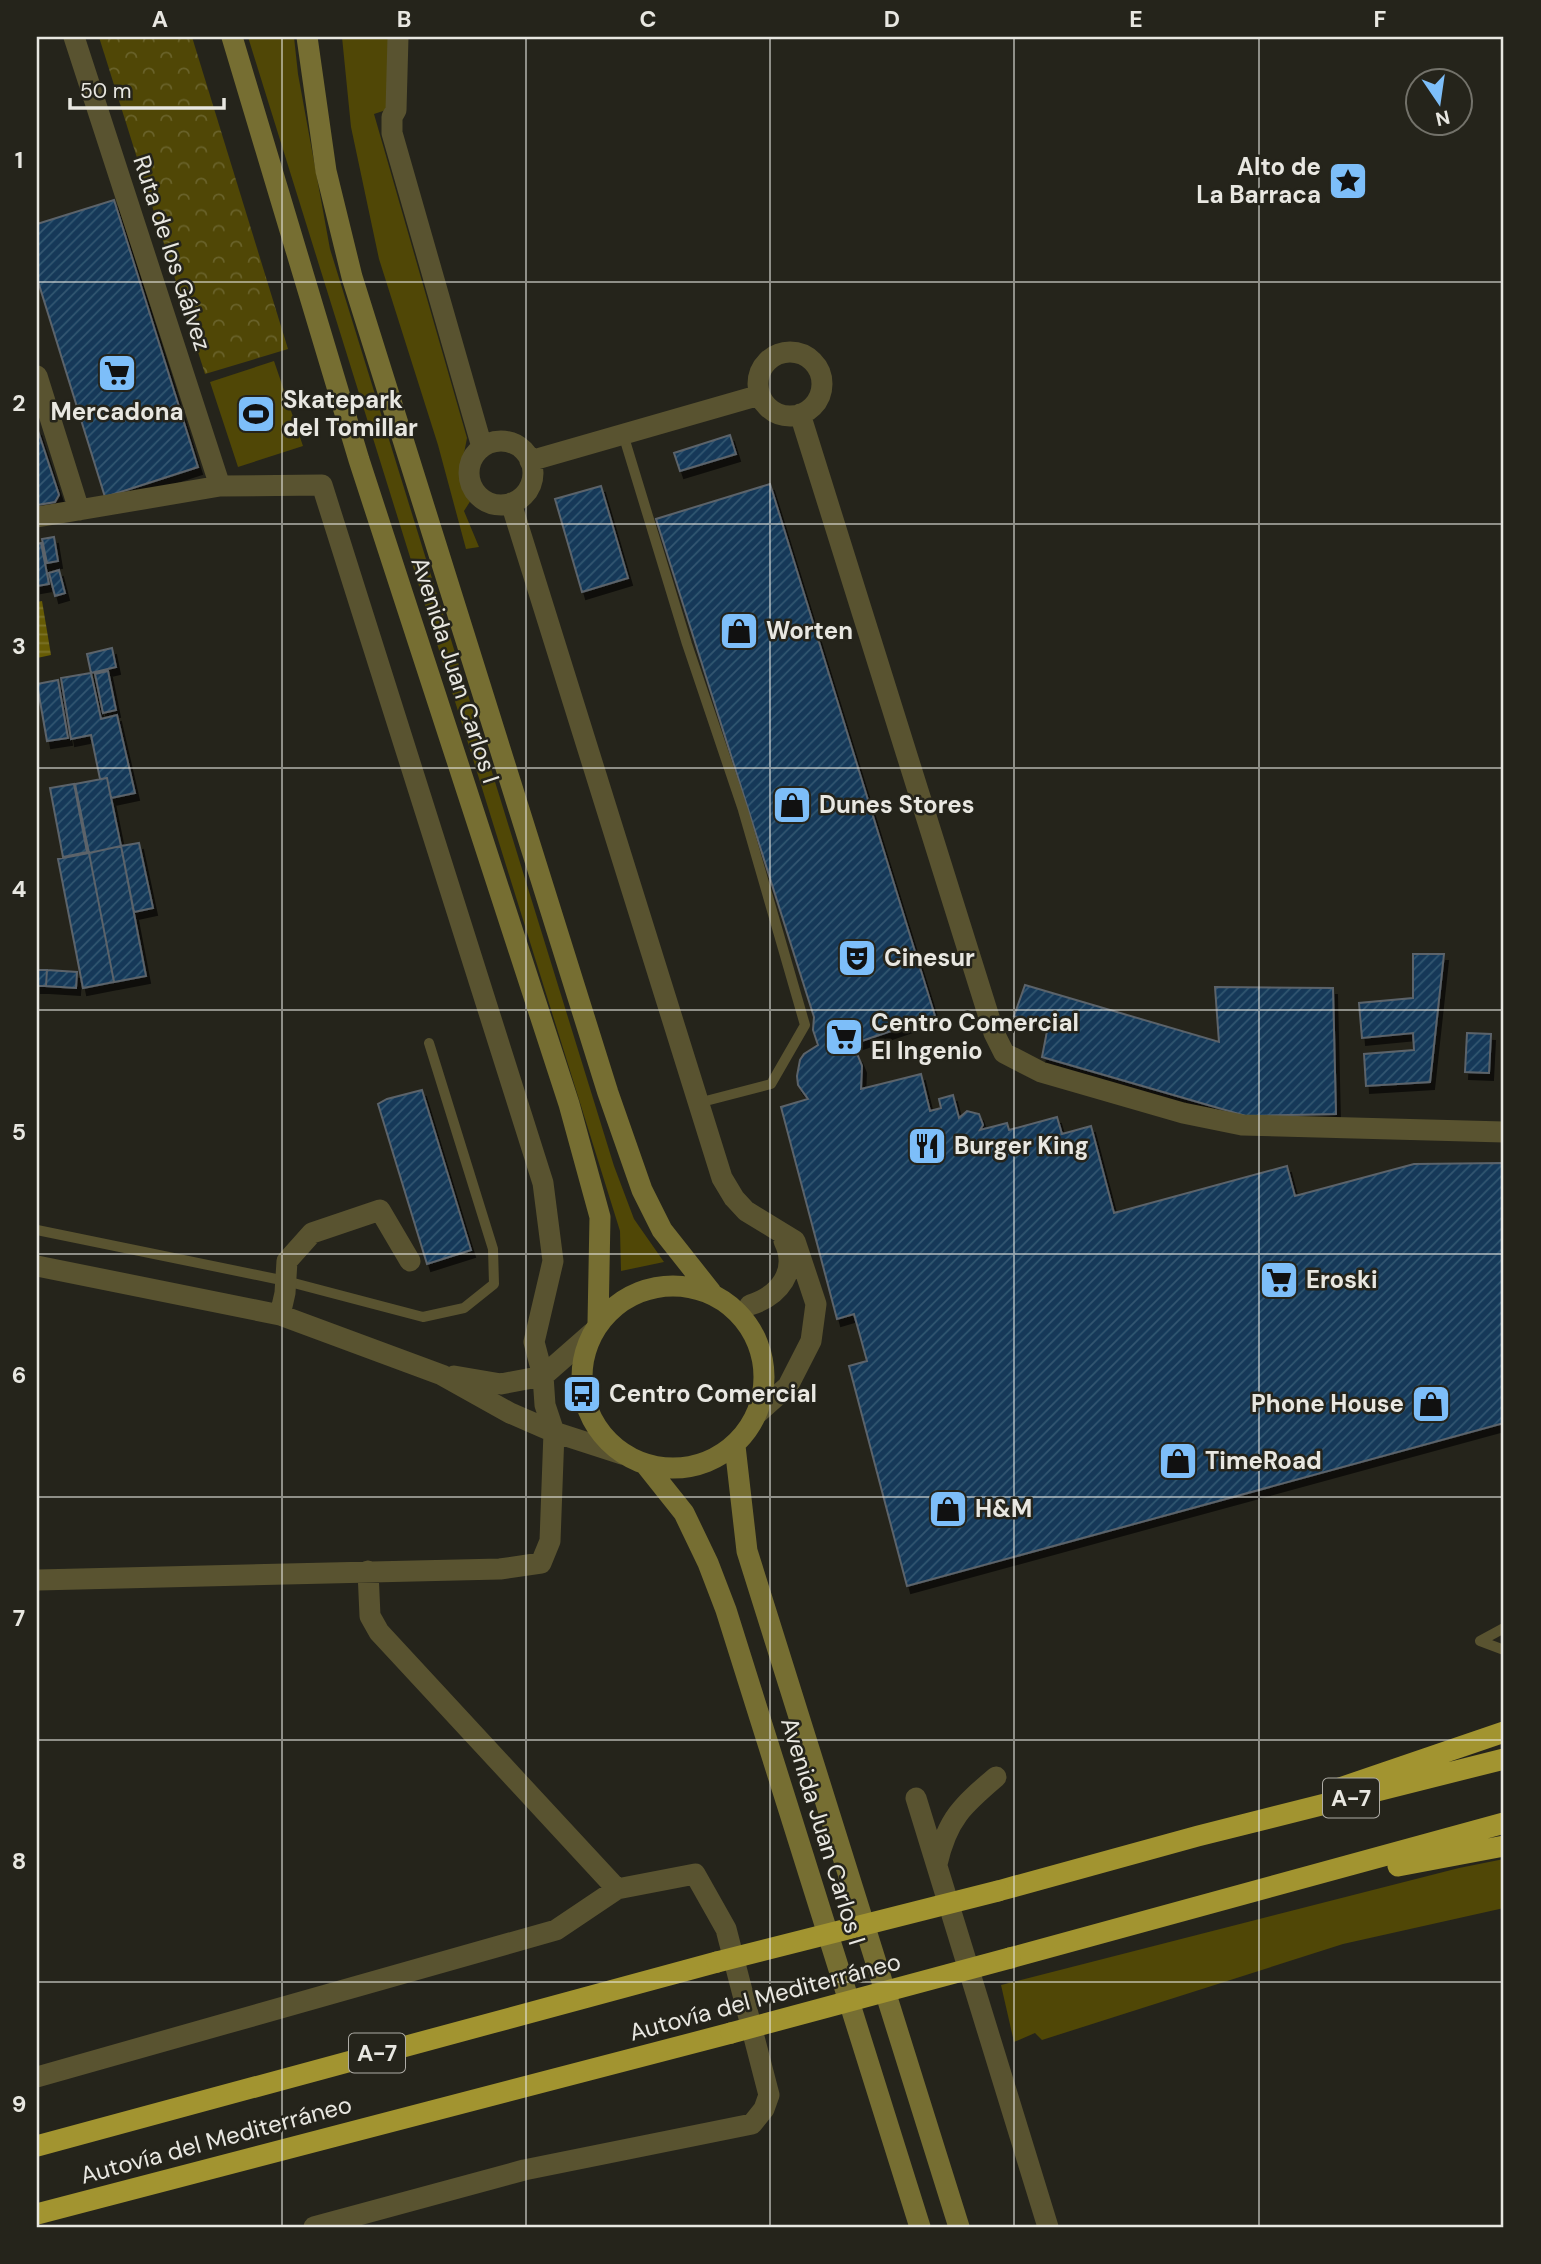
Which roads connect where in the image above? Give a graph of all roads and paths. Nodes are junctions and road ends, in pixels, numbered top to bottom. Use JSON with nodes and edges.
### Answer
{"nodes":[{"id":1,"x":74,"y":37,"type":"edge"},
{"id":2,"x":232,"y":37,"type":"edge"},
{"id":3,"x":307,"y":37,"type":"edge"},
{"id":4,"x":398,"y":37,"type":"edge"},
{"id":5,"x":37,"y":376,"type":"edge"},
{"id":6,"x":760,"y":395,"type":"junction"},
{"id":7,"x":800,"y":414,"type":"junction"},
{"id":8,"x":623,"y":434,"type":"junction"},
{"id":9,"x":482,"y":447,"type":"junction"},
{"id":10,"x":530,"y":461,"type":"junction"},
{"id":11,"x":220,"y":486,"type":"junction"},
{"id":12,"x":511,"y":503,"type":"junction"},
{"id":13,"x":79,"y":510,"type":"junction"},
{"id":14,"x":37,"y":517,"type":"edge"},
{"id":15,"x":429,"y":1043,"type":"dead end"},
{"id":16,"x":698,"y":1103,"type":"junction"},
{"id":17,"x":1504,"y":1132,"type":"edge"},
{"id":18,"x":772,"y":1226,"type":"junction"},
{"id":19,"x":37,"y":1230,"type":"edge"},
{"id":20,"x":410,"y":1261,"type":"dead end"},
{"id":21,"x":37,"y":1266,"type":"edge"},
{"id":22,"x":286,"y":1280,"type":"junction"},
{"id":23,"x":711,"y":1292,"type":"junction"},
{"id":24,"x":750,"y":1306,"type":"dead end"},
{"id":25,"x":280,"y":1315,"type":"junction"},
{"id":26,"x":595,"y":1328,"type":"junction"},
{"id":27,"x":442,"y":1375,"type":"junction"},
{"id":28,"x":542,"y":1376,"type":"junction"},
{"id":29,"x":759,"y":1412,"type":"junction"},
{"id":30,"x":554,"y":1432,"type":"junction"},
{"id":31,"x":735,"y":1446,"type":"junction"},
{"id":32,"x":622,"y":1454,"type":"junction"},
{"id":33,"x":645,"y":1464,"type":"junction"},
{"id":34,"x":368,"y":1572,"type":"junction"},
{"id":35,"x":38,"y":1580,"type":"edge"},
{"id":36,"x":1504,"y":1628,"type":"edge"},
{"id":37,"x":1504,"y":1650,"type":"edge"},
{"id":38,"x":1504,"y":1732,"type":"edge"},
{"id":39,"x":1504,"y":1759,"type":"edge"},
{"id":40,"x":996,"y":1777,"type":"dead end"},
{"id":41,"x":916,"y":1798,"type":"dead end"},
{"id":42,"x":1504,"y":1823,"type":"edge"},
{"id":43,"x":1198,"y":1836,"type":"junction"},
{"id":44,"x":1504,"y":1846,"type":"edge"},
{"id":45,"x":937,"y":1866,"type":"junction"},
{"id":46,"x":617,"y":1889,"type":"junction"},
{"id":47,"x":1262,"y":1891,"type":"junction"},
{"id":48,"x":37,"y":2077,"type":"edge"},
{"id":49,"x":37,"y":2146,"type":"edge"},
{"id":50,"x":37,"y":2214,"type":"edge"},
{"id":51,"x":314,"y":2227,"type":"edge"},
{"id":52,"x":920,"y":2227,"type":"edge"},
{"id":53,"x":960,"y":2227,"type":"edge"},
{"id":54,"x":1048,"y":2227,"type":"edge"}],
"edges":[{"from":1,"to":11,"type":"street","name":"Ruta de los Gálvez"},
{"from":2,"to":26,"type":"street","name":"Avenida Juan Carlos I"},
{"from":3,"to":23,"type":"street"},
{"from":4,"to":9,"type":"street"},
{"from":5,"to":13,"type":"street"},
{"from":6,"to":7,"type":"street"},
{"from":6,"to":7,"type":"street"},
{"from":6,"to":8,"type":"street"},
{"from":7,"to":17,"type":"street"},
{"from":8,"to":10,"type":"street"},
{"from":8,"to":16,"type":"lane"},
{"from":9,"to":10,"type":"street"},
{"from":9,"to":12,"type":"street"},
{"from":10,"to":12,"type":"street"},
{"from":11,"to":13,"type":"street"},
{"from":11,"to":28,"type":"street"},
{"from":12,"to":16,"type":"street"},
{"from":13,"to":14,"type":"street"},
{"from":15,"to":22,"type":"lane"},
{"from":16,"to":18,"type":"street"},
{"from":18,"to":24,"type":"street"},
{"from":18,"to":29,"type":"street"},
{"from":19,"to":22,"type":"lane"},
{"from":20,"to":22,"type":"street"},
{"from":21,"to":25,"type":"street"},
{"from":22,"to":25,"type":"street"},
{"from":23,"to":26,"type":"street"},
{"from":23,"to":29,"type":"street"},
{"from":25,"to":27,"type":"street"},
{"from":26,"to":28,"type":"street"},
{"from":26,"to":32,"type":"street"},
{"from":27,"to":28,"type":"street"},
{"from":27,"to":30,"type":"street"},
{"from":28,"to":30,"type":"street"},
{"from":29,"to":31,"type":"street"},
{"from":30,"to":32,"type":"street"},
{"from":30,"to":34,"type":"street"},
{"from":31,"to":33,"type":"street"},
{"from":31,"to":53,"type":"street"},
{"from":32,"to":33,"type":"street"},
{"from":33,"to":52,"type":"street","name":"Avenida Juan Carlos I"},
{"from":34,"to":35,"type":"street"},
{"from":34,"to":46,"type":"street"},
{"from":36,"to":37,"type":"lane"},
{"from":38,"to":43,"type":"highway"},
{"from":39,"to":43,"type":"highway","name":"Autovía del Mediterráneo","number":"A-7"},
{"from":40,"to":45,"type":"street"},
{"from":41,"to":45,"type":"street"},
{"from":42,"to":47,"type":"highway","name":"Autovía del Mediterráneo"},
{"from":43,"to":49,"type":"highway","name":"Autovía del Mediterráneo","number":"A-7","bridge":true},
{"from":44,"to":47,"type":"highway"},
{"from":45,"to":54,"type":"street"},
{"from":46,"to":48,"type":"street"},
{"from":46,"to":51,"type":"street"},
{"from":47,"to":50,"type":"highway","name":"Autovía del Mediterráneo","bridge":true}]}
